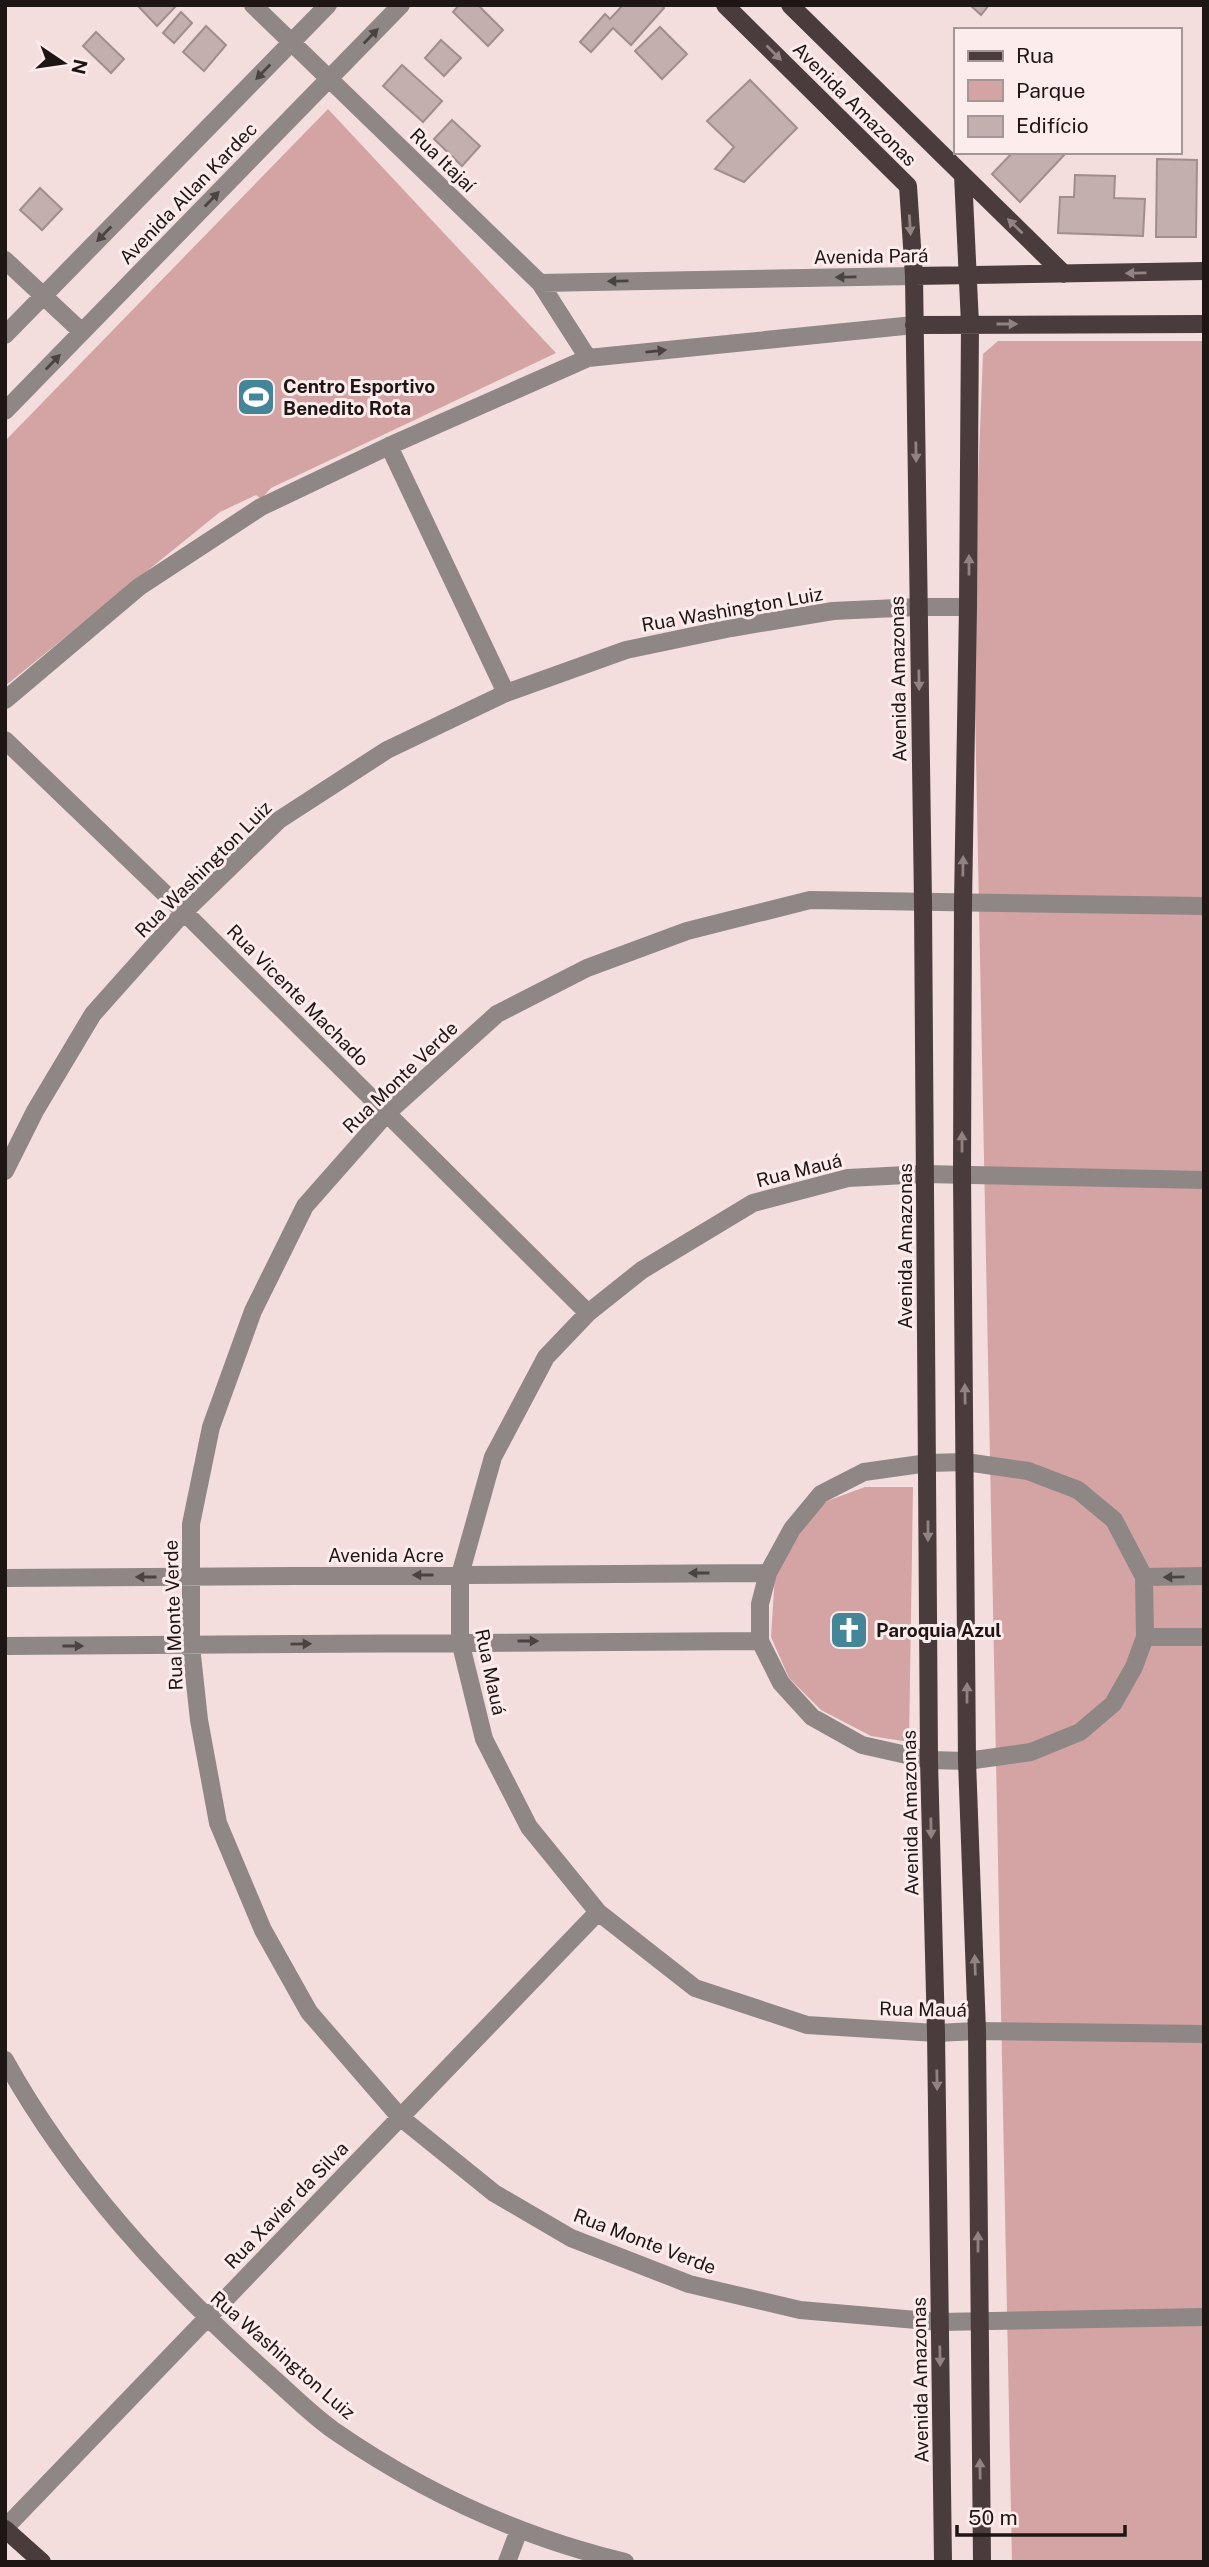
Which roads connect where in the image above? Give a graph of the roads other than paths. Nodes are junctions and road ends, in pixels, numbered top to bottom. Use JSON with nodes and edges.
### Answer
{"nodes":[{"id":1,"x":253,"y":5,"type":"edge"},
{"id":2,"x":328,"y":5,"type":"edge"},
{"id":3,"x":401,"y":5,"type":"edge"},
{"id":4,"x":725,"y":5,"type":"edge"},
{"id":5,"x":790,"y":5,"type":"edge"},
{"id":6,"x":292,"y":42,"type":"junction"},
{"id":7,"x":330,"y":79,"type":"junction"},
{"id":8,"x":963,"y":175,"type":"junction"},
{"id":9,"x":5,"y":260,"type":"edge"},
{"id":10,"x":1204,"y":271,"type":"edge"},
{"id":11,"x":1064,"y":274,"type":"junction"},
{"id":12,"x":969,"y":275,"type":"junction"},
{"id":13,"x":914,"y":276,"type":"junction"},
{"id":14,"x":540,"y":283,"type":"junction"},
{"id":15,"x":43,"y":297,"type":"junction"},
{"id":16,"x":970,"y":324,"type":"junction"},
{"id":17,"x":1204,"y":324,"type":"edge"},
{"id":18,"x":914,"y":325,"type":"junction"},
{"id":19,"x":82,"y":332,"type":"junction"},
{"id":20,"x":5,"y":335,"type":"edge"},
{"id":21,"x":588,"y":358,"type":"junction"},
{"id":22,"x":5,"y":411,"type":"edge"},
{"id":23,"x":388,"y":446,"type":"junction"},
{"id":24,"x":918,"y":607,"type":"junction"},
{"id":25,"x":968,"y":607,"type":"junction"},
{"id":26,"x":506,"y":693,"type":"junction"},
{"id":27,"x":5,"y":700,"type":"edge"},
{"id":28,"x":5,"y":740,"type":"edge"},
{"id":29,"x":963,"y":902,"type":"junction"},
{"id":30,"x":923,"y":903,"type":"junction"},
{"id":31,"x":1204,"y":906,"type":"edge"},
{"id":32,"x":184,"y":912,"type":"junction"},
{"id":33,"x":387,"y":1114,"type":"junction"},
{"id":34,"x":5,"y":1171,"type":"edge"},
{"id":35,"x":925,"y":1174,"type":"junction"},
{"id":36,"x":962,"y":1175,"type":"junction"},
{"id":37,"x":1204,"y":1180,"type":"edge"},
{"id":38,"x":588,"y":1313,"type":"junction"},
{"id":39,"x":966,"y":1462,"type":"junction"},
{"id":40,"x":928,"y":1463,"type":"junction"},
{"id":41,"x":768,"y":1573,"type":"junction"},
{"id":42,"x":460,"y":1575,"type":"junction"},
{"id":43,"x":1204,"y":1576,"type":"edge"},
{"id":44,"x":191,"y":1577,"type":"junction"},
{"id":45,"x":1144,"y":1577,"type":"junction"},
{"id":46,"x":5,"y":1578,"type":"edge"},
{"id":47,"x":1145,"y":1637,"type":"junction"},
{"id":48,"x":1204,"y":1637,"type":"edge"},
{"id":49,"x":460,"y":1641,"type":"junction"},
{"id":50,"x":760,"y":1641,"type":"junction"},
{"id":51,"x":5,"y":1646,"type":"edge"},
{"id":52,"x":191,"y":1646,"type":"junction"},
{"id":53,"x":929,"y":1759,"type":"junction"},
{"id":54,"x":967,"y":1761,"type":"junction"},
{"id":55,"x":598,"y":1912,"type":"junction"},
{"id":56,"x":977,"y":2031,"type":"junction"},
{"id":57,"x":936,"y":2033,"type":"junction"},
{"id":58,"x":1204,"y":2034,"type":"edge"},
{"id":59,"x":5,"y":2060,"type":"edge"},
{"id":60,"x":400,"y":2117,"type":"junction"},
{"id":61,"x":1204,"y":2317,"type":"edge"},
{"id":62,"x":207,"y":2318,"type":"junction"},
{"id":63,"x":940,"y":2322,"type":"junction"},
{"id":64,"x":978,"y":2322,"type":"junction"},
{"id":65,"x":5,"y":2528,"type":"edge"},
{"id":66,"x":519,"y":2530,"type":"junction"},
{"id":67,"x":43,"y":2562,"type":"edge"},
{"id":68,"x":507,"y":2562,"type":"edge"},
{"id":69,"x":625,"y":2562,"type":"edge"},
{"id":70,"x":943,"y":2562,"type":"edge"},
{"id":71,"x":982,"y":2562,"type":"edge"}],
"edges":[{"from":1,"to":6,"type":"street","name":"Rua Itajaí"},
{"from":2,"to":6,"type":"street","name":"Avenida Allan Kardec"},
{"from":7,"to":3,"type":"street","name":"Avenida Allan Kardec","one_way":true},
{"from":4,"to":13,"type":"main road","name":"Avenida Amazonas","one_way":true},
{"from":5,"to":8,"type":"main road","name":"Avenida Amazonas"},
{"from":6,"to":7,"type":"street","name":"Rua Itajaí"},
{"from":6,"to":15,"type":"street","name":"Avenida Allan Kardec","one_way":true},
{"from":7,"to":14,"type":"street","name":"Rua Itajaí"},
{"from":19,"to":7,"type":"street","name":"Avenida Allan Kardec","one_way":true},
{"from":11,"to":8,"type":"main road","name":"Avenida Amazonas","one_way":true},
{"from":8,"to":12,"type":"main road"},
{"from":9,"to":15,"type":"street"},
{"from":10,"to":11,"type":"main road","name":"Avenida Pará","one_way":true},
{"from":11,"to":12,"type":"main road","name":"Avenida Pará"},
{"from":12,"to":13,"type":"main road","name":"Avenida Pará"},
{"from":12,"to":16,"type":"main road"},
{"from":13,"to":14,"type":"street","name":"Avenida Pará","one_way":true},
{"from":13,"to":18,"type":"main road","name":"Avenida Amazonas"},
{"from":14,"to":21,"type":"street","name":"Rua Itajaí"},
{"from":15,"to":19,"type":"street"},
{"from":15,"to":20,"type":"street","name":"Avenida Allan Kardec"},
{"from":16,"to":17,"type":"main road","one_way":true},
{"from":16,"to":18,"type":"main road"},
{"from":25,"to":16,"type":"main road","one_way":true},
{"from":21,"to":18,"type":"street","one_way":true},
{"from":18,"to":24,"type":"main road","name":"Avenida Amazonas","one_way":true},
{"from":22,"to":19,"type":"street","name":"Avenida Allan Kardec","one_way":true},
{"from":21,"to":23,"type":"street"},
{"from":23,"to":26,"type":"street"},
{"from":23,"to":27,"type":"street"},
{"from":24,"to":25,"type":"street","name":"Rua Washington Luiz"},
{"from":24,"to":26,"type":"street","name":"Rua Washington Luiz"},
{"from":24,"to":30,"type":"main road","name":"Avenida Amazonas","one_way":true},
{"from":29,"to":25,"type":"main road","one_way":true},
{"from":26,"to":32,"type":"street","name":"Rua Washington Luiz"},
{"from":28,"to":32,"type":"street","name":"Rua Vicente Machado"},
{"from":29,"to":30,"type":"street","name":"Rua Monte Verde"},
{"from":29,"to":31,"type":"street","name":"Rua Monte Verde"},
{"from":36,"to":29,"type":"main road","one_way":true},
{"from":30,"to":33,"type":"street","name":"Rua Monte Verde"},
{"from":30,"to":35,"type":"main road","name":"Avenida Amazonas"},
{"from":32,"to":33,"type":"street","name":"Rua Vicente Machado"},
{"from":32,"to":34,"type":"street","name":"Rua Washington Luiz"},
{"from":33,"to":38,"type":"street","name":"Rua Vicente Machado"},
{"from":33,"to":44,"type":"street","name":"Rua Monte Verde"},
{"from":35,"to":36,"type":"street","name":"Rua Mauá"},
{"from":35,"to":38,"type":"street","name":"Rua Mauá"},
{"from":35,"to":40,"type":"main road","name":"Avenida Amazonas"},
{"from":36,"to":37,"type":"street","name":"Rua Mauá"},
{"from":39,"to":36,"type":"main road","one_way":true},
{"from":38,"to":42,"type":"street","name":"Rua Mauá"},
{"from":39,"to":40,"type":"street"},
{"from":39,"to":45,"type":"street"},
{"from":54,"to":39,"type":"main road","one_way":true},
{"from":40,"to":41,"type":"street"},
{"from":40,"to":53,"type":"main road","name":"Avenida Amazonas","one_way":true},
{"from":41,"to":42,"type":"street","name":"Avenida Acre","one_way":true},
{"from":41,"to":50,"type":"street"},
{"from":42,"to":44,"type":"street","name":"Avenida Acre","one_way":true},
{"from":42,"to":49,"type":"street","name":"Rua Mauá"},
{"from":43,"to":45,"type":"street","one_way":true},
{"from":44,"to":46,"type":"street","name":"Avenida Acre","one_way":true},
{"from":44,"to":52,"type":"street","name":"Rua Monte Verde"},
{"from":45,"to":47,"type":"street"},
{"from":47,"to":48,"type":"street"},
{"from":47,"to":54,"type":"street"},
{"from":49,"to":50,"type":"street","one_way":true},
{"from":52,"to":49,"type":"street","one_way":true},
{"from":49,"to":55,"type":"street","name":"Rua Mauá"},
{"from":50,"to":53,"type":"street"},
{"from":51,"to":52,"type":"street","one_way":true},
{"from":52,"to":60,"type":"street","name":"Rua Monte Verde"},
{"from":53,"to":54,"type":"street"},
{"from":53,"to":57,"type":"main road","name":"Avenida Amazonas","one_way":true},
{"from":56,"to":54,"type":"main road","one_way":true},
{"from":55,"to":57,"type":"street","name":"Rua Mauá"},
{"from":55,"to":60,"type":"street","name":"Rua Xavier da Silva"},
{"from":56,"to":57,"type":"street","name":"Rua Mauá"},
{"from":56,"to":58,"type":"street","name":"Rua Mauá"},
{"from":64,"to":56,"type":"main road","one_way":true},
{"from":57,"to":63,"type":"main road","name":"Avenida Amazonas","one_way":true},
{"from":59,"to":62,"type":"street","name":"Rua Washington Luiz"},
{"from":60,"to":62,"type":"street","name":"Rua Xavier da Silva"},
{"from":60,"to":63,"type":"street","name":"Rua Monte Verde"},
{"from":61,"to":64,"type":"street","name":"Rua Monte Verde"},
{"from":62,"to":65,"type":"street","name":"Rua Xavier da Silva"},
{"from":62,"to":66,"type":"street","name":"Rua Washington Luiz"},
{"from":63,"to":64,"type":"street","name":"Rua Monte Verde"},
{"from":63,"to":70,"type":"main road","name":"Avenida Amazonas","one_way":true},
{"from":71,"to":64,"type":"main road","one_way":true},
{"from":65,"to":67,"type":"main road"},
{"from":66,"to":68,"type":"street"},
{"from":66,"to":69,"type":"street","name":"Rua Washington Luiz"}]}
